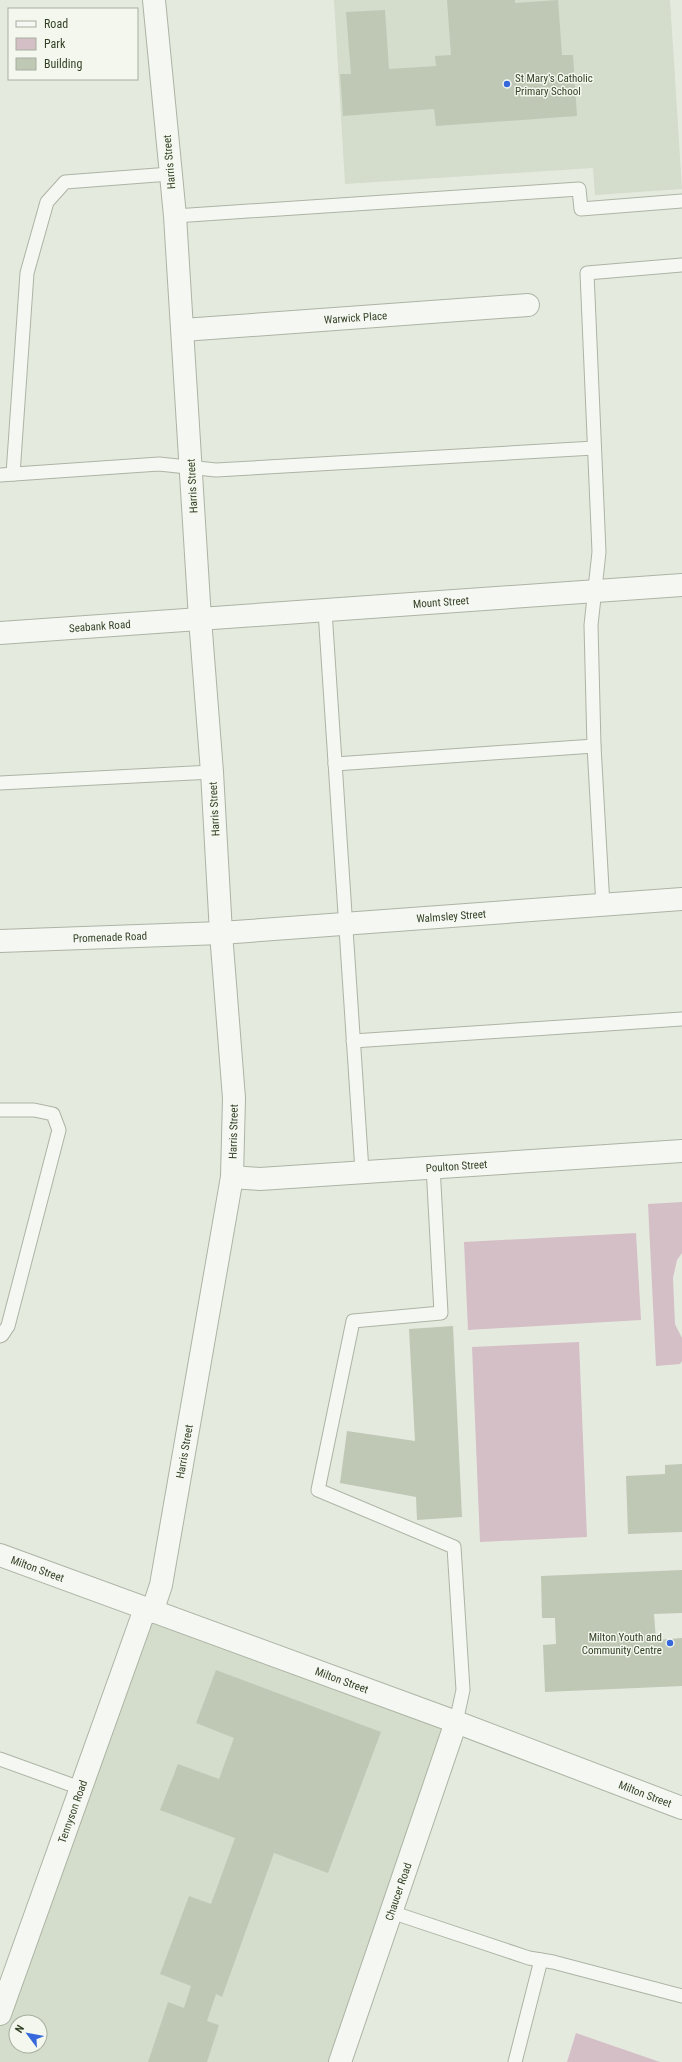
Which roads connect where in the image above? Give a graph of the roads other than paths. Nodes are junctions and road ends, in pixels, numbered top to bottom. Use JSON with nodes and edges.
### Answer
{"nodes":[{"id":1,"x":154,"y":0,"type":"edge"},
{"id":2,"x":170,"y":174,"type":"junction"},
{"id":3,"x":682,"y":201,"type":"edge"},
{"id":4,"x":175,"y":216,"type":"junction"},
{"id":5,"x":682,"y":265,"type":"edge"},
{"id":6,"x":528,"y":305,"type":"dead end"},
{"id":7,"x":183,"y":330,"type":"junction"},
{"id":8,"x":594,"y":448,"type":"junction"},
{"id":9,"x":191,"y":468,"type":"junction"},
{"id":10,"x":6,"y":475,"type":"edge"},
{"id":11,"x":682,"y":585,"type":"edge"},
{"id":12,"x":594,"y":591,"type":"junction"},
{"id":13,"x":325,"y":611,"type":"junction"},
{"id":14,"x":200,"y":619,"type":"junction"},
{"id":15,"x":0,"y":632,"type":"edge"},
{"id":16,"x":594,"y":746,"type":"junction"},
{"id":17,"x":335,"y":764,"type":"junction"},
{"id":18,"x":212,"y":772,"type":"junction"},
{"id":19,"x":0,"y":783,"type":"edge"},
{"id":20,"x":682,"y":899,"type":"edge"},
{"id":21,"x":603,"y":906,"type":"junction"},
{"id":22,"x":346,"y":924,"type":"junction"},
{"id":23,"x":221,"y":933,"type":"junction"},
{"id":24,"x":0,"y":941,"type":"edge"},
{"id":25,"x":682,"y":1019,"type":"edge"},
{"id":26,"x":353,"y":1041,"type":"junction"},
{"id":27,"x":0,"y":1110,"type":"edge"},
{"id":28,"x":682,"y":1151,"type":"edge"},
{"id":29,"x":434,"y":1166,"type":"junction"},
{"id":30,"x":362,"y":1171,"type":"junction"},
{"id":31,"x":232,"y":1177,"type":"junction"},
{"id":32,"x":0,"y":1336,"type":"edge"},
{"id":33,"x":0,"y":1555,"type":"edge"},
{"id":34,"x":149,"y":1610,"type":"junction"},
{"id":35,"x":456,"y":1722,"type":"junction"},
{"id":36,"x":0,"y":1759,"type":"edge"},
{"id":37,"x":80,"y":1788,"type":"junction"},
{"id":38,"x":682,"y":1808,"type":"edge"},
{"id":39,"x":391,"y":1912,"type":"junction"},
{"id":40,"x":541,"y":1960,"type":"junction"},
{"id":41,"x":682,"y":1996,"type":"edge"},
{"id":42,"x":0,"y":2014,"type":"edge"},
{"id":43,"x":340,"y":2062,"type":"edge"},
{"id":44,"x":515,"y":2062,"type":"edge"}],
"edges":[{"from":1,"to":2,"type":"street","name":"Harris Street"},
{"from":2,"to":4,"type":"street","name":"Harris Street"},
{"from":2,"to":10,"type":"lane"},
{"from":3,"to":4,"type":"lane"},
{"from":4,"to":7,"type":"street","name":"Harris Street"},
{"from":5,"to":8,"type":"lane"},
{"from":6,"to":7,"type":"street","name":"Warwick Place"},
{"from":7,"to":9,"type":"street","name":"Harris Street"},
{"from":8,"to":9,"type":"lane"},
{"from":8,"to":12,"type":"lane"},
{"from":9,"to":10,"type":"lane"},
{"from":9,"to":14,"type":"street","name":"Harris Street"},
{"from":11,"to":12,"type":"street","name":"Mount Street"},
{"from":12,"to":13,"type":"street","name":"Mount Street"},
{"from":12,"to":16,"type":"lane"},
{"from":13,"to":14,"type":"street","name":"Mount Street"},
{"from":13,"to":17,"type":"lane"},
{"from":14,"to":15,"type":"street","name":"Seabank Road"},
{"from":14,"to":18,"type":"street","name":"Harris Street"},
{"from":16,"to":17,"type":"lane"},
{"from":16,"to":21,"type":"lane"},
{"from":17,"to":22,"type":"lane"},
{"from":18,"to":19,"type":"lane"},
{"from":18,"to":23,"type":"street","name":"Harris Street"},
{"from":20,"to":21,"type":"street","name":"Walmsley Street"},
{"from":21,"to":22,"type":"street","name":"Walmsley Street"},
{"from":22,"to":23,"type":"street","name":"Walmsley Street"},
{"from":22,"to":26,"type":"lane"},
{"from":23,"to":24,"type":"street","name":"Promenade Road"},
{"from":23,"to":31,"type":"street","name":"Harris Street"},
{"from":25,"to":26,"type":"lane"},
{"from":26,"to":30,"type":"lane"},
{"from":27,"to":32,"type":"lane"},
{"from":28,"to":29,"type":"street","name":"Poulton Street"},
{"from":29,"to":30,"type":"street","name":"Poulton Street"},
{"from":29,"to":35,"type":"lane"},
{"from":30,"to":31,"type":"street","name":"Poulton Street"},
{"from":31,"to":34,"type":"street","name":"Harris Street"},
{"from":33,"to":34,"type":"street","name":"Milton Street"},
{"from":34,"to":35,"type":"street","name":"Milton Street"},
{"from":34,"to":37,"type":"street","name":"Tennyson Road"},
{"from":35,"to":38,"type":"street","name":"Milton Street"},
{"from":35,"to":39,"type":"street","name":"Chaucer Road"},
{"from":36,"to":37,"type":"lane"},
{"from":37,"to":42,"type":"street","name":"Tennyson Road"},
{"from":39,"to":40,"type":"lane"},
{"from":39,"to":43,"type":"street","name":"Chaucer Road"},
{"from":40,"to":41,"type":"lane"},
{"from":40,"to":44,"type":"lane"}]}
